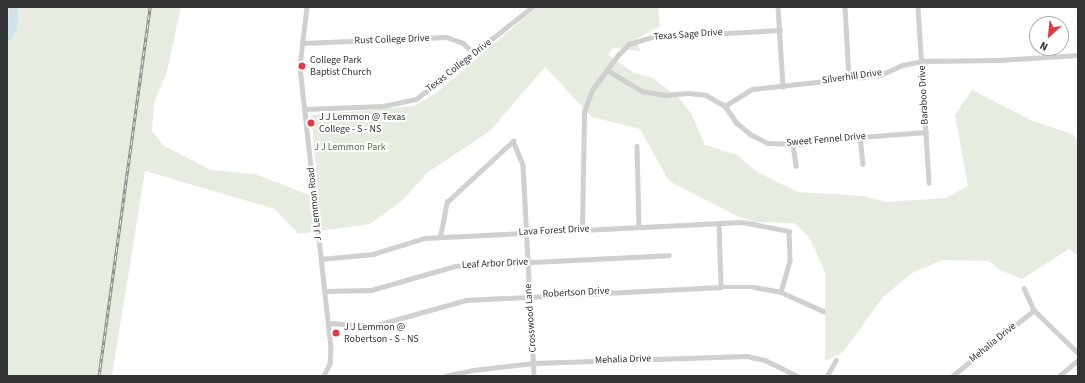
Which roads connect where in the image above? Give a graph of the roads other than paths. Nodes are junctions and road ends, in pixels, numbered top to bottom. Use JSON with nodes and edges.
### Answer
{"nodes":[{"id":1,"x":307,"y":7,"type":"edge"},
{"id":2,"x":778,"y":7,"type":"edge"},
{"id":3,"x":845,"y":7,"type":"edge"},
{"id":4,"x":918,"y":7,"type":"edge"},
{"id":5,"x":529,"y":8,"type":"edge"},
{"id":6,"x":780,"y":30,"type":"junction"},
{"id":7,"x":303,"y":43,"type":"junction"},
{"id":8,"x":475,"y":54,"type":"junction"},
{"id":9,"x":1078,"y":55,"type":"edge"},
{"id":10,"x":922,"y":61,"type":"junction"},
{"id":11,"x":607,"y":70,"type":"junction"},
{"id":12,"x":849,"y":79,"type":"junction"},
{"id":13,"x":783,"y":87,"type":"junction"},
{"id":14,"x":725,"y":106,"type":"junction"},
{"id":15,"x":305,"y":109,"type":"junction"},
{"id":16,"x":926,"y":132,"type":"junction"},
{"id":17,"x":860,"y":136,"type":"junction"},
{"id":18,"x":793,"y":144,"type":"junction"},
{"id":19,"x":637,"y":146,"type":"dead end"},
{"id":20,"x":863,"y":164,"type":"dead end"},
{"id":21,"x":796,"y":166,"type":"dead end"},
{"id":22,"x":929,"y":183,"type":"dead end"},
{"id":23,"x":719,"y":223,"type":"junction"},
{"id":24,"x":639,"y":227,"type":"junction"},
{"id":25,"x":582,"y":230,"type":"junction"},
{"id":26,"x":525,"y":233,"type":"junction"},
{"id":27,"x":440,"y":237,"type":"junction"},
{"id":28,"x":669,"y":255,"type":"dead end"},
{"id":29,"x":321,"y":259,"type":"junction"},
{"id":30,"x":528,"y":262,"type":"junction"},
{"id":31,"x":721,"y":287,"type":"junction"},
{"id":32,"x":1024,"y":288,"type":"dead end"},
{"id":33,"x":324,"y":291,"type":"junction"},
{"id":34,"x":782,"y":292,"type":"junction"},
{"id":35,"x":529,"y":296,"type":"junction"},
{"id":36,"x":1034,"y":310,"type":"junction"},
{"id":37,"x":823,"y":311,"type":"dead end"},
{"id":38,"x":329,"y":323,"type":"junction"},
{"id":39,"x":1078,"y":353,"type":"edge"},
{"id":40,"x":836,"y":360,"type":"dead end"},
{"id":41,"x":1078,"y":360,"type":"edge"},
{"id":42,"x":534,"y":364,"type":"junction"},
{"id":43,"x":324,"y":376,"type":"edge"},
{"id":44,"x":445,"y":376,"type":"edge"},
{"id":45,"x":534,"y":376,"type":"edge"},
{"id":46,"x":798,"y":376,"type":"edge"},
{"id":47,"x":828,"y":376,"type":"edge"},
{"id":48,"x":952,"y":376,"type":"edge"},
{"id":49,"x":1059,"y":376,"type":"edge"}],
"edges":[{"from":1,"to":7,"type":"street","name":"J J Lemmon Road"},
{"from":2,"to":6,"type":"street"},
{"from":3,"to":12,"type":"street"},
{"from":4,"to":10,"type":"street","name":"Baraboo Drive"},
{"from":5,"to":8,"type":"street","name":"Texas College Drive"},
{"from":6,"to":11,"type":"street","name":"Texas Sage Drive"},
{"from":6,"to":13,"type":"street"},
{"from":7,"to":8,"type":"street","name":"Rust College Drive"},
{"from":7,"to":15,"type":"street","name":"J J Lemmon Road"},
{"from":8,"to":15,"type":"street","name":"Texas College Drive"},
{"from":9,"to":10,"type":"street","name":"Silverhill Drive"},
{"from":10,"to":12,"type":"street","name":"Silverhill Drive"},
{"from":10,"to":16,"type":"street","name":"Baraboo Drive"},
{"from":11,"to":14,"type":"street","name":"Sweet Fennel Drive"},
{"from":11,"to":25,"type":"street","name":"Texas Sage Drive"},
{"from":12,"to":13,"type":"street","name":"Silverhill Drive"},
{"from":13,"to":14,"type":"street","name":"Silverhill Drive"},
{"from":14,"to":18,"type":"street","name":"Sweet Fennel Drive"},
{"from":15,"to":29,"type":"street","name":"J J Lemmon Road"},
{"from":16,"to":17,"type":"street","name":"Sweet Fennel Drive"},
{"from":16,"to":22,"type":"street","name":"Baraboo Drive"},
{"from":17,"to":18,"type":"street","name":"Sweet Fennel Drive"},
{"from":17,"to":20,"type":"street"},
{"from":18,"to":21,"type":"street"},
{"from":19,"to":24,"type":"street"},
{"from":23,"to":24,"type":"street","name":"Lava Forest Drive"},
{"from":23,"to":31,"type":"street"},
{"from":23,"to":34,"type":"street","name":"Lava Forest Drive"},
{"from":24,"to":25,"type":"street","name":"Lava Forest Drive"},
{"from":25,"to":26,"type":"street","name":"Lava Forest Drive"},
{"from":26,"to":27,"type":"street","name":"Lava Forest Drive"},
{"from":26,"to":27,"type":"street","name":"Crosswood Lane"},
{"from":26,"to":30,"type":"street","name":"Crosswood Lane"},
{"from":27,"to":29,"type":"street","name":"Lava Forest Drive"},
{"from":28,"to":30,"type":"street","name":"Leaf Arbor Drive"},
{"from":29,"to":33,"type":"street","name":"J J Lemmon Road"},
{"from":30,"to":33,"type":"street","name":"Leaf Arbor Drive"},
{"from":30,"to":35,"type":"street","name":"Crosswood Lane"},
{"from":31,"to":34,"type":"street","name":"Robertson Drive"},
{"from":31,"to":35,"type":"street","name":"Robertson Drive"},
{"from":32,"to":36,"type":"street"},
{"from":33,"to":38,"type":"street","name":"J J Lemmon Road"},
{"from":34,"to":37,"type":"street","name":"Robertson Drive"},
{"from":35,"to":38,"type":"street","name":"Robertson Drive"},
{"from":35,"to":42,"type":"street","name":"Crosswood Lane"},
{"from":36,"to":39,"type":"street"},
{"from":36,"to":48,"type":"street","name":"Mehalia Drive"},
{"from":38,"to":43,"type":"street","name":"J J Lemmon Road"},
{"from":40,"to":47,"type":"street"},
{"from":41,"to":49,"type":"street"},
{"from":42,"to":44,"type":"street","name":"Mehalia Drive"},
{"from":42,"to":45,"type":"street","name":"Crosswood Lane"},
{"from":42,"to":46,"type":"street","name":"Mehalia Drive"}]}
